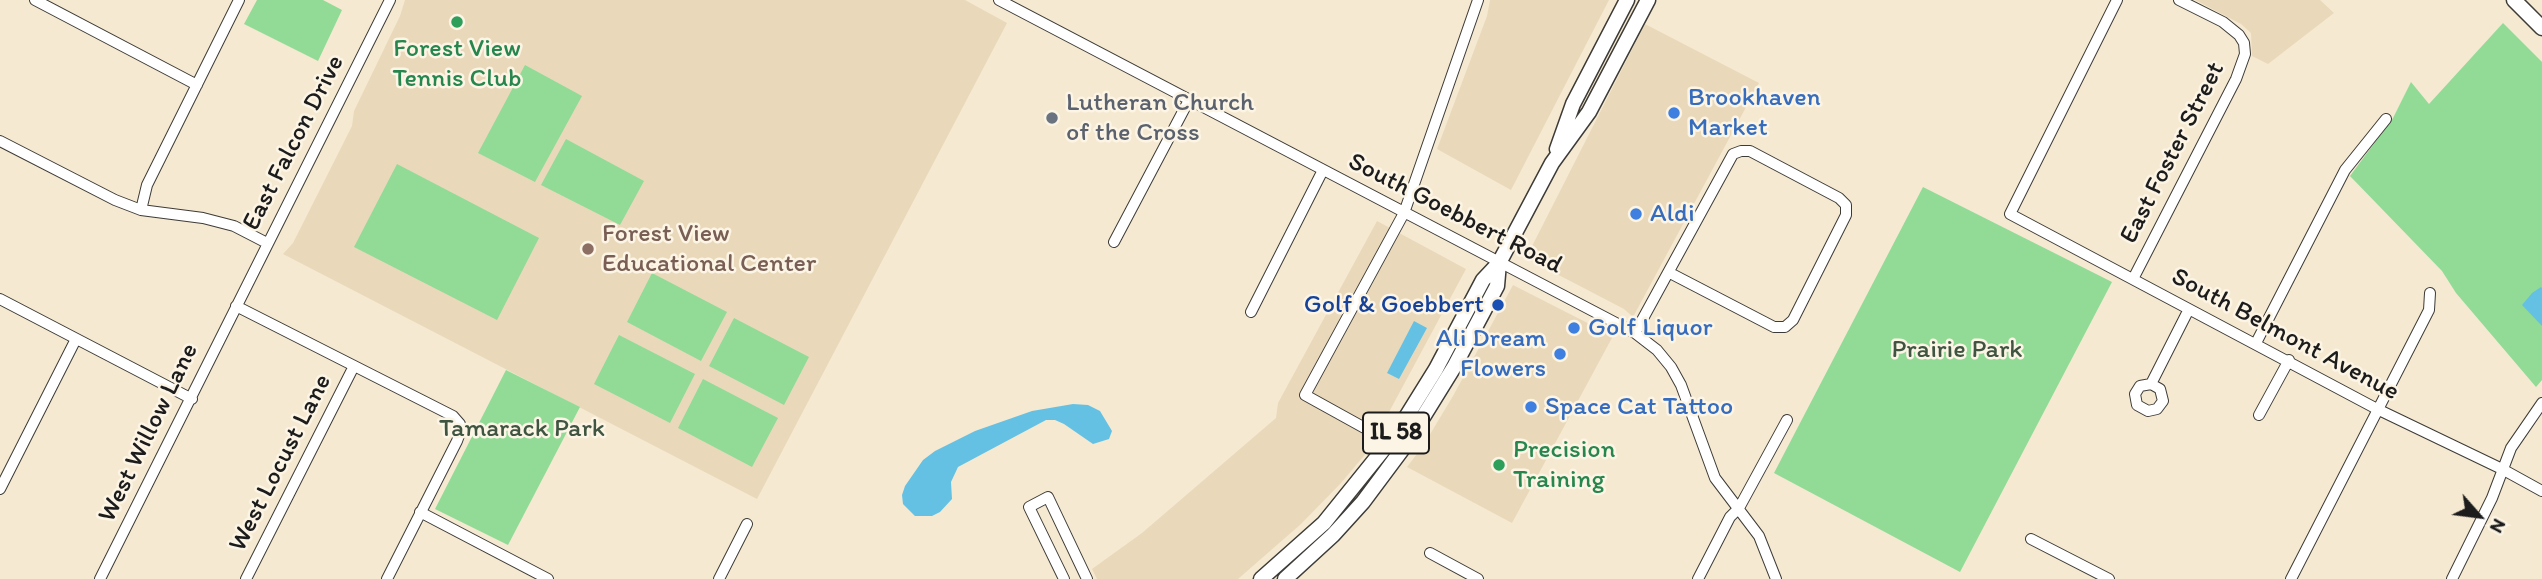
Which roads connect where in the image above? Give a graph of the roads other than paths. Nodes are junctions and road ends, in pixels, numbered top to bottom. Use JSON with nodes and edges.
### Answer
{"nodes":[{"id":1,"x":36,"y":0,"type":"edge"},
{"id":2,"x":239,"y":0,"type":"edge"},
{"id":3,"x":390,"y":0,"type":"edge"},
{"id":4,"x":999,"y":0,"type":"edge"},
{"id":5,"x":1478,"y":0,"type":"edge"},
{"id":6,"x":1628,"y":0,"type":"edge"},
{"id":7,"x":1648,"y":0,"type":"edge"},
{"id":8,"x":2117,"y":0,"type":"edge"},
{"id":9,"x":2179,"y":0,"type":"edge"},
{"id":10,"x":2514,"y":0,"type":"edge"},
{"id":11,"x":2542,"y":28,"type":"edge"},
{"id":12,"x":197,"y":85,"type":"junction"},
{"id":13,"x":1189,"y":100,"type":"junction"},
{"id":14,"x":2386,"y":119,"type":"dead end"},
{"id":15,"x":0,"y":141,"type":"edge"},
{"id":16,"x":1552,"y":163,"type":"junction"},
{"id":17,"x":1323,"y":170,"type":"junction"},
{"id":18,"x":141,"y":210,"type":"junction"},
{"id":19,"x":1404,"y":212,"type":"junction"},
{"id":20,"x":1114,"y":242,"type":"dead end"},
{"id":21,"x":267,"y":243,"type":"junction"},
{"id":22,"x":1499,"y":262,"type":"junction"},
{"id":23,"x":1670,"y":273,"type":"junction"},
{"id":24,"x":2133,"y":279,"type":"junction"},
{"id":25,"x":2430,"y":293,"type":"dead end"},
{"id":26,"x":0,"y":299,"type":"edge"},
{"id":27,"x":236,"y":306,"type":"junction"},
{"id":28,"x":2189,"y":309,"type":"junction"},
{"id":29,"x":1251,"y":312,"type":"dead end"},
{"id":30,"x":1635,"y":333,"type":"junction"},
{"id":31,"x":76,"y":339,"type":"junction"},
{"id":32,"x":2256,"y":343,"type":"junction"},
{"id":33,"x":2288,"y":360,"type":"junction"},
{"id":34,"x":354,"y":366,"type":"junction"},
{"id":35,"x":2151,"y":383,"type":"dead end"},
{"id":36,"x":192,"y":399,"type":"junction"},
{"id":37,"x":2542,"y":403,"type":"edge"},
{"id":38,"x":2377,"y":409,"type":"junction"},
{"id":39,"x":2259,"y":415,"type":"dead end"},
{"id":40,"x":1787,"y":420,"type":"dead end"},
{"id":41,"x":1390,"y":442,"type":"junction"},
{"id":42,"x":2502,"y":468,"type":"junction"},
{"id":43,"x":0,"y":489,"type":"edge"},
{"id":44,"x":2542,"y":491,"type":"edge"},
{"id":45,"x":1739,"y":508,"type":"junction"},
{"id":46,"x":421,"y":512,"type":"junction"},
{"id":47,"x":747,"y":524,"type":"dead end"},
{"id":48,"x":2031,"y":539,"type":"dead end"},
{"id":49,"x":1430,"y":553,"type":"dead end"},
{"id":50,"x":530,"y":575,"type":"edge"},
{"id":51,"x":100,"y":579,"type":"edge"},
{"id":52,"x":246,"y":579,"type":"edge"},
{"id":53,"x":387,"y":579,"type":"edge"},
{"id":54,"x":548,"y":579,"type":"edge"},
{"id":55,"x":719,"y":579,"type":"edge"},
{"id":56,"x":1064,"y":579,"type":"edge"},
{"id":57,"x":1087,"y":579,"type":"edge"},
{"id":58,"x":1261,"y":579,"type":"edge"},
{"id":59,"x":1285,"y":579,"type":"edge"},
{"id":60,"x":1478,"y":579,"type":"edge"},
{"id":61,"x":1699,"y":579,"type":"edge"},
{"id":62,"x":1776,"y":579,"type":"edge"},
{"id":63,"x":2109,"y":579,"type":"edge"},
{"id":64,"x":2291,"y":579,"type":"edge"},
{"id":65,"x":2452,"y":579,"type":"edge"}],
"edges":[{"from":1,"to":12,"type":"street"},
{"from":2,"to":12,"type":"street"},
{"from":3,"to":21,"type":"street","name":"East Falcon Drive"},
{"from":4,"to":13,"type":"street","name":"South Goebbert Road"},
{"from":5,"to":19,"type":"street"},
{"from":6,"to":16,"type":"main road","number":"IL 58"},
{"from":7,"to":16,"type":"main road","number":"IL 58"},
{"from":8,"to":24,"type":"street","name":"South Belmont Avenue"},
{"from":9,"to":24,"type":"street","name":"East Foster Street"},
{"from":10,"to":11,"type":"main road"},
{"from":12,"to":18,"type":"street"},
{"from":13,"to":17,"type":"street","name":"South Goebbert Road"},
{"from":13,"to":20,"type":"street"},
{"from":14,"to":32,"type":"street"},
{"from":15,"to":18,"type":"street"},
{"from":16,"to":22,"type":"main road","number":"IL 58"},
{"from":17,"to":19,"type":"street","name":"South Goebbert Road"},
{"from":17,"to":29,"type":"street"},
{"from":18,"to":21,"type":"street"},
{"from":19,"to":22,"type":"street","name":"South Goebbert Road"},
{"from":19,"to":41,"type":"street"},
{"from":21,"to":27,"type":"street","name":"East Falcon Drive"},
{"from":22,"to":30,"type":"street","name":"South Goebbert Road"},
{"from":22,"to":41,"type":"main road","number":"IL 58"},
{"from":22,"to":59,"type":"main road","number":"IL 58"},
{"from":23,"to":23,"type":"street"},
{"from":23,"to":30,"type":"street"},
{"from":24,"to":28,"type":"street","name":"South Belmont Avenue"},
{"from":25,"to":38,"type":"street"},
{"from":26,"to":31,"type":"street"},
{"from":27,"to":34,"type":"street"},
{"from":27,"to":36,"type":"street","name":"West Willow Lane"},
{"from":28,"to":32,"type":"street","name":"South Belmont Avenue"},
{"from":28,"to":35,"type":"street"},
{"from":30,"to":45,"type":"street","name":"South Goebbert Road"},
{"from":31,"to":36,"type":"street"},
{"from":31,"to":43,"type":"street"},
{"from":32,"to":33,"type":"street","name":"South Belmont Avenue"},
{"from":33,"to":38,"type":"street","name":"South Belmont Avenue"},
{"from":33,"to":39,"type":"street"},
{"from":34,"to":46,"type":"street"},
{"from":34,"to":52,"type":"street","name":"West Locust Lane"},
{"from":36,"to":51,"type":"street","name":"West Willow Lane"},
{"from":37,"to":42,"type":"street"},
{"from":38,"to":42,"type":"street","name":"South Belmont Avenue"},
{"from":38,"to":64,"type":"street"},
{"from":40,"to":45,"type":"street"},
{"from":41,"to":58,"type":"main road","number":"IL 58"},
{"from":42,"to":44,"type":"street","name":"South Belmont Avenue"},
{"from":42,"to":65,"type":"street"},
{"from":45,"to":61,"type":"street"},
{"from":45,"to":62,"type":"street","name":"South Goebbert Road"},
{"from":46,"to":50,"type":"street"},
{"from":46,"to":53,"type":"street"},
{"from":47,"to":55,"type":"street"},
{"from":48,"to":63,"type":"street"},
{"from":49,"to":60,"type":"street"},
{"from":50,"to":54,"type":"street"},
{"from":56,"to":57,"type":"street"}]}
